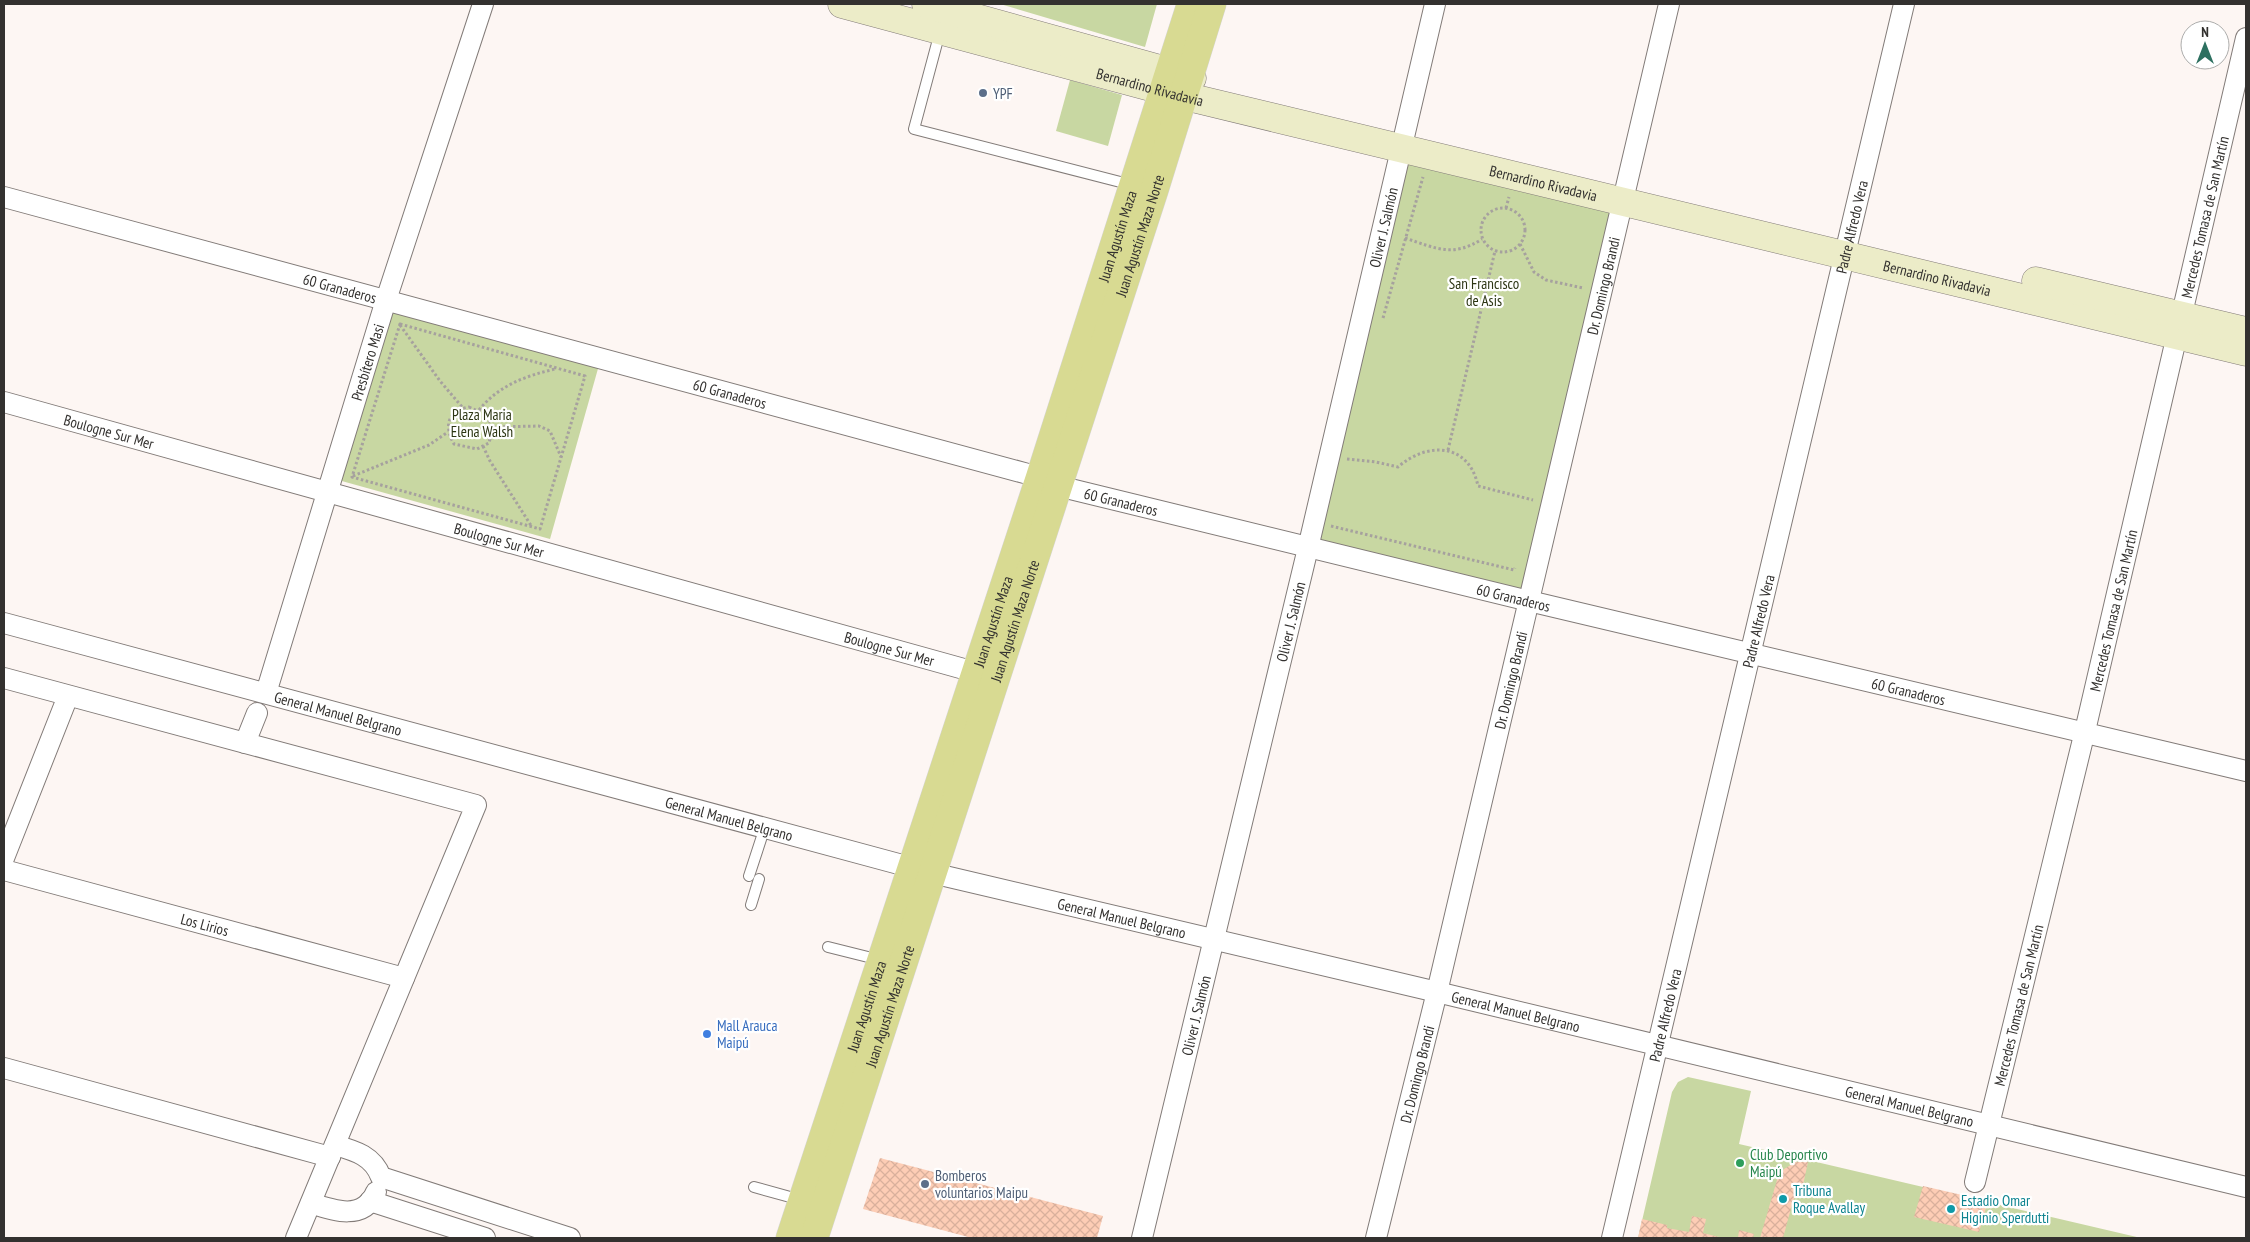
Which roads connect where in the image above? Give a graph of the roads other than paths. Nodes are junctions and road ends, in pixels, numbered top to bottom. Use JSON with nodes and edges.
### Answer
{"nodes":[{"id":1,"x":483,"y":4,"type":"edge"},
{"id":2,"x":842,"y":4,"type":"edge"},
{"id":3,"x":1190,"y":4,"type":"edge"},
{"id":4,"x":1212,"y":4,"type":"edge"},
{"id":5,"x":1435,"y":4,"type":"edge"},
{"id":6,"x":1669,"y":4,"type":"edge"},
{"id":7,"x":1904,"y":4,"type":"edge"},
{"id":8,"x":938,"y":15,"type":"edge"},
{"id":9,"x":2246,"y":38,"type":"edge"},
{"id":10,"x":1176,"y":84,"type":"junction"},
{"id":11,"x":1403,"y":138,"type":"junction"},
{"id":12,"x":1133,"y":185,"type":"junction"},
{"id":13,"x":1625,"y":192,"type":"junction"},
{"id":14,"x":4,"y":197,"type":"edge"},
{"id":15,"x":1847,"y":245,"type":"junction"},
{"id":16,"x":386,"y":300,"type":"junction"},
{"id":17,"x":2179,"y":325,"type":"junction"},
{"id":18,"x":2246,"y":331,"type":"edge"},
{"id":19,"x":2246,"y":352,"type":"edge"},
{"id":20,"x":4,"y":402,"type":"edge"},
{"id":21,"x":1049,"y":482,"type":"junction"},
{"id":22,"x":327,"y":491,"type":"junction"},
{"id":23,"x":1308,"y":548,"type":"junction"},
{"id":24,"x":1529,"y":601,"type":"junction"},
{"id":25,"x":4,"y":623,"type":"edge"},
{"id":26,"x":1750,"y":654,"type":"junction"},
{"id":27,"x":985,"y":675,"type":"junction"},
{"id":28,"x":4,"y":678,"type":"edge"},
{"id":29,"x":266,"y":693,"type":"junction"},
{"id":30,"x":68,"y":696,"type":"junction"},
{"id":31,"x":256,"y":713,"type":"dead end"},
{"id":32,"x":2085,"y":731,"type":"junction"},
{"id":33,"x":245,"y":743,"type":"junction"},
{"id":34,"x":2246,"y":771,"type":"edge"},
{"id":35,"x":765,"y":827,"type":"junction"},
{"id":36,"x":4,"y":858,"type":"edge"},
{"id":37,"x":4,"y":870,"type":"edge"},
{"id":38,"x":922,"y":871,"type":"junction"},
{"id":39,"x":749,"y":876,"type":"dead end"},
{"id":40,"x":759,"y":879,"type":"dead end"},
{"id":41,"x":751,"y":905,"type":"dead end"},
{"id":42,"x":1213,"y":940,"type":"junction"},
{"id":43,"x":828,"y":947,"type":"dead end"},
{"id":44,"x":883,"y":961,"type":"junction"},
{"id":45,"x":404,"y":978,"type":"junction"},
{"id":46,"x":1437,"y":992,"type":"junction"},
{"id":47,"x":1658,"y":1044,"type":"junction"},
{"id":48,"x":4,"y":1068,"type":"edge"},
{"id":49,"x":1990,"y":1126,"type":"junction"},
{"id":50,"x":332,"y":1151,"type":"junction"},
{"id":51,"x":380,"y":1178,"type":"junction"},
{"id":52,"x":1975,"y":1182,"type":"dead end"},
{"id":53,"x":754,"y":1187,"type":"dead end"},
{"id":54,"x":2246,"y":1187,"type":"edge"},
{"id":55,"x":802,"y":1200,"type":"junction"},
{"id":56,"x":370,"y":1201,"type":"junction"},
{"id":57,"x":311,"y":1203,"type":"junction"},
{"id":58,"x":296,"y":1238,"type":"edge"},
{"id":59,"x":485,"y":1238,"type":"edge"},
{"id":60,"x":570,"y":1238,"type":"edge"},
{"id":61,"x":790,"y":1238,"type":"edge"},
{"id":62,"x":814,"y":1238,"type":"edge"},
{"id":63,"x":1142,"y":1238,"type":"edge"},
{"id":64,"x":1376,"y":1238,"type":"edge"},
{"id":65,"x":1612,"y":1238,"type":"edge"}],
"edges":[{"from":1,"to":16,"type":"street","name":"Presbítero Masi"},
{"from":2,"to":8,"type":"street","name":"Bernardino Rivadavia"},
{"from":3,"to":10,"type":"main road","name":"Juan Agustín Maza"},
{"from":4,"to":10,"type":"main road","name":"Juan Agustín Maza Norte"},
{"from":5,"to":11,"type":"street","name":"Oliver J. Salmón"},
{"from":6,"to":13,"type":"street","name":"Dr. Domingo Brandi"},
{"from":7,"to":15,"type":"street","name":"Padre Alfredo Vera"},
{"from":8,"to":10,"type":"street","name":"Bernardino Rivadavia"},
{"from":8,"to":12,"type":"lane"},
{"from":9,"to":17,"type":"street","name":"Mercedes Tomasa de San Martín"},
{"from":10,"to":11,"type":"street","name":"Bernardino Rivadavia"},
{"from":10,"to":12,"type":"main road","name":"Juan Agustín Maza"},
{"from":10,"to":21,"type":"main road","name":"Juan Agustín Maza Norte"},
{"from":11,"to":13,"type":"street","name":"Bernardino Rivadavia"},
{"from":11,"to":23,"type":"street","name":"Oliver J. Salmón"},
{"from":12,"to":21,"type":"main road","name":"Juan Agustín Maza"},
{"from":13,"to":15,"type":"street","name":"Bernardino Rivadavia"},
{"from":13,"to":24,"type":"street","name":"Dr. Domingo Brandi"},
{"from":14,"to":16,"type":"street","name":"60 Granaderos"},
{"from":15,"to":17,"type":"street","name":"Bernardino Rivadavia"},
{"from":15,"to":26,"type":"street","name":"Padre Alfredo Vera"},
{"from":16,"to":21,"type":"street","name":"60 Granaderos"},
{"from":16,"to":22,"type":"street","name":"Presbítero Masi"},
{"from":17,"to":18,"type":"street","name":"Bernardino Rivadavia"},
{"from":17,"to":19,"type":"street","name":"Bernardino Rivadavia"},
{"from":17,"to":32,"type":"street","name":"Mercedes Tomasa de San Martín"},
{"from":20,"to":22,"type":"street","name":"Boulogne Sur Mer"},
{"from":21,"to":23,"type":"street","name":"60 Granaderos"},
{"from":21,"to":27,"type":"main road","name":"Juan Agustín Maza Norte"},
{"from":22,"to":27,"type":"street","name":"Boulogne Sur Mer"},
{"from":22,"to":29,"type":"street","name":"Presbítero Masi"},
{"from":23,"to":24,"type":"street","name":"60 Granaderos"},
{"from":23,"to":42,"type":"street","name":"Oliver J. Salmón"},
{"from":24,"to":26,"type":"street","name":"60 Granaderos"},
{"from":24,"to":46,"type":"street","name":"Dr. Domingo Brandi"},
{"from":25,"to":29,"type":"street","name":"General Manuel Belgrano"},
{"from":26,"to":32,"type":"street","name":"60 Granaderos"},
{"from":26,"to":47,"type":"street","name":"Padre Alfredo Vera"},
{"from":27,"to":38,"type":"main road","name":"Juan Agustín Maza Norte"},
{"from":28,"to":30,"type":"street"},
{"from":29,"to":35,"type":"street","name":"General Manuel Belgrano"},
{"from":30,"to":33,"type":"street"},
{"from":30,"to":36,"type":"street"},
{"from":31,"to":33,"type":"street"},
{"from":32,"to":34,"type":"street","name":"60 Granaderos"},
{"from":32,"to":49,"type":"street","name":"Mercedes Tomasa de San Martín"},
{"from":33,"to":45,"type":"street"},
{"from":35,"to":38,"type":"street","name":"General Manuel Belgrano"},
{"from":35,"to":39,"type":"lane"},
{"from":37,"to":45,"type":"street","name":"Los Lirios"},
{"from":38,"to":42,"type":"street","name":"General Manuel Belgrano"},
{"from":38,"to":44,"type":"main road","name":"Juan Agustín Maza"},
{"from":38,"to":62,"type":"main road","name":"Juan Agustín Maza Norte"},
{"from":40,"to":41,"type":"lane"},
{"from":42,"to":46,"type":"street","name":"General Manuel Belgrano"},
{"from":42,"to":63,"type":"street","name":"Oliver J. Salmón"},
{"from":43,"to":44,"type":"lane"},
{"from":44,"to":55,"type":"main road","name":"Juan Agustín Maza"},
{"from":45,"to":50,"type":"street"},
{"from":46,"to":47,"type":"street","name":"General Manuel Belgrano"},
{"from":46,"to":64,"type":"street","name":"Dr. Domingo Brandi"},
{"from":47,"to":49,"type":"street","name":"General Manuel Belgrano"},
{"from":47,"to":65,"type":"street","name":"Padre Alfredo Vera"},
{"from":48,"to":50,"type":"street"},
{"from":49,"to":52,"type":"street","name":"Mercedes Tomasa de San Martín"},
{"from":49,"to":54,"type":"street","name":"General Manuel Belgrano"},
{"from":50,"to":51,"type":"street"},
{"from":50,"to":57,"type":"street"},
{"from":51,"to":56,"type":"street"},
{"from":51,"to":60,"type":"street"},
{"from":53,"to":55,"type":"lane"},
{"from":55,"to":61,"type":"main road","name":"Juan Agustín Maza"},
{"from":56,"to":57,"type":"street"},
{"from":56,"to":59,"type":"street"},
{"from":57,"to":58,"type":"street"}]}
